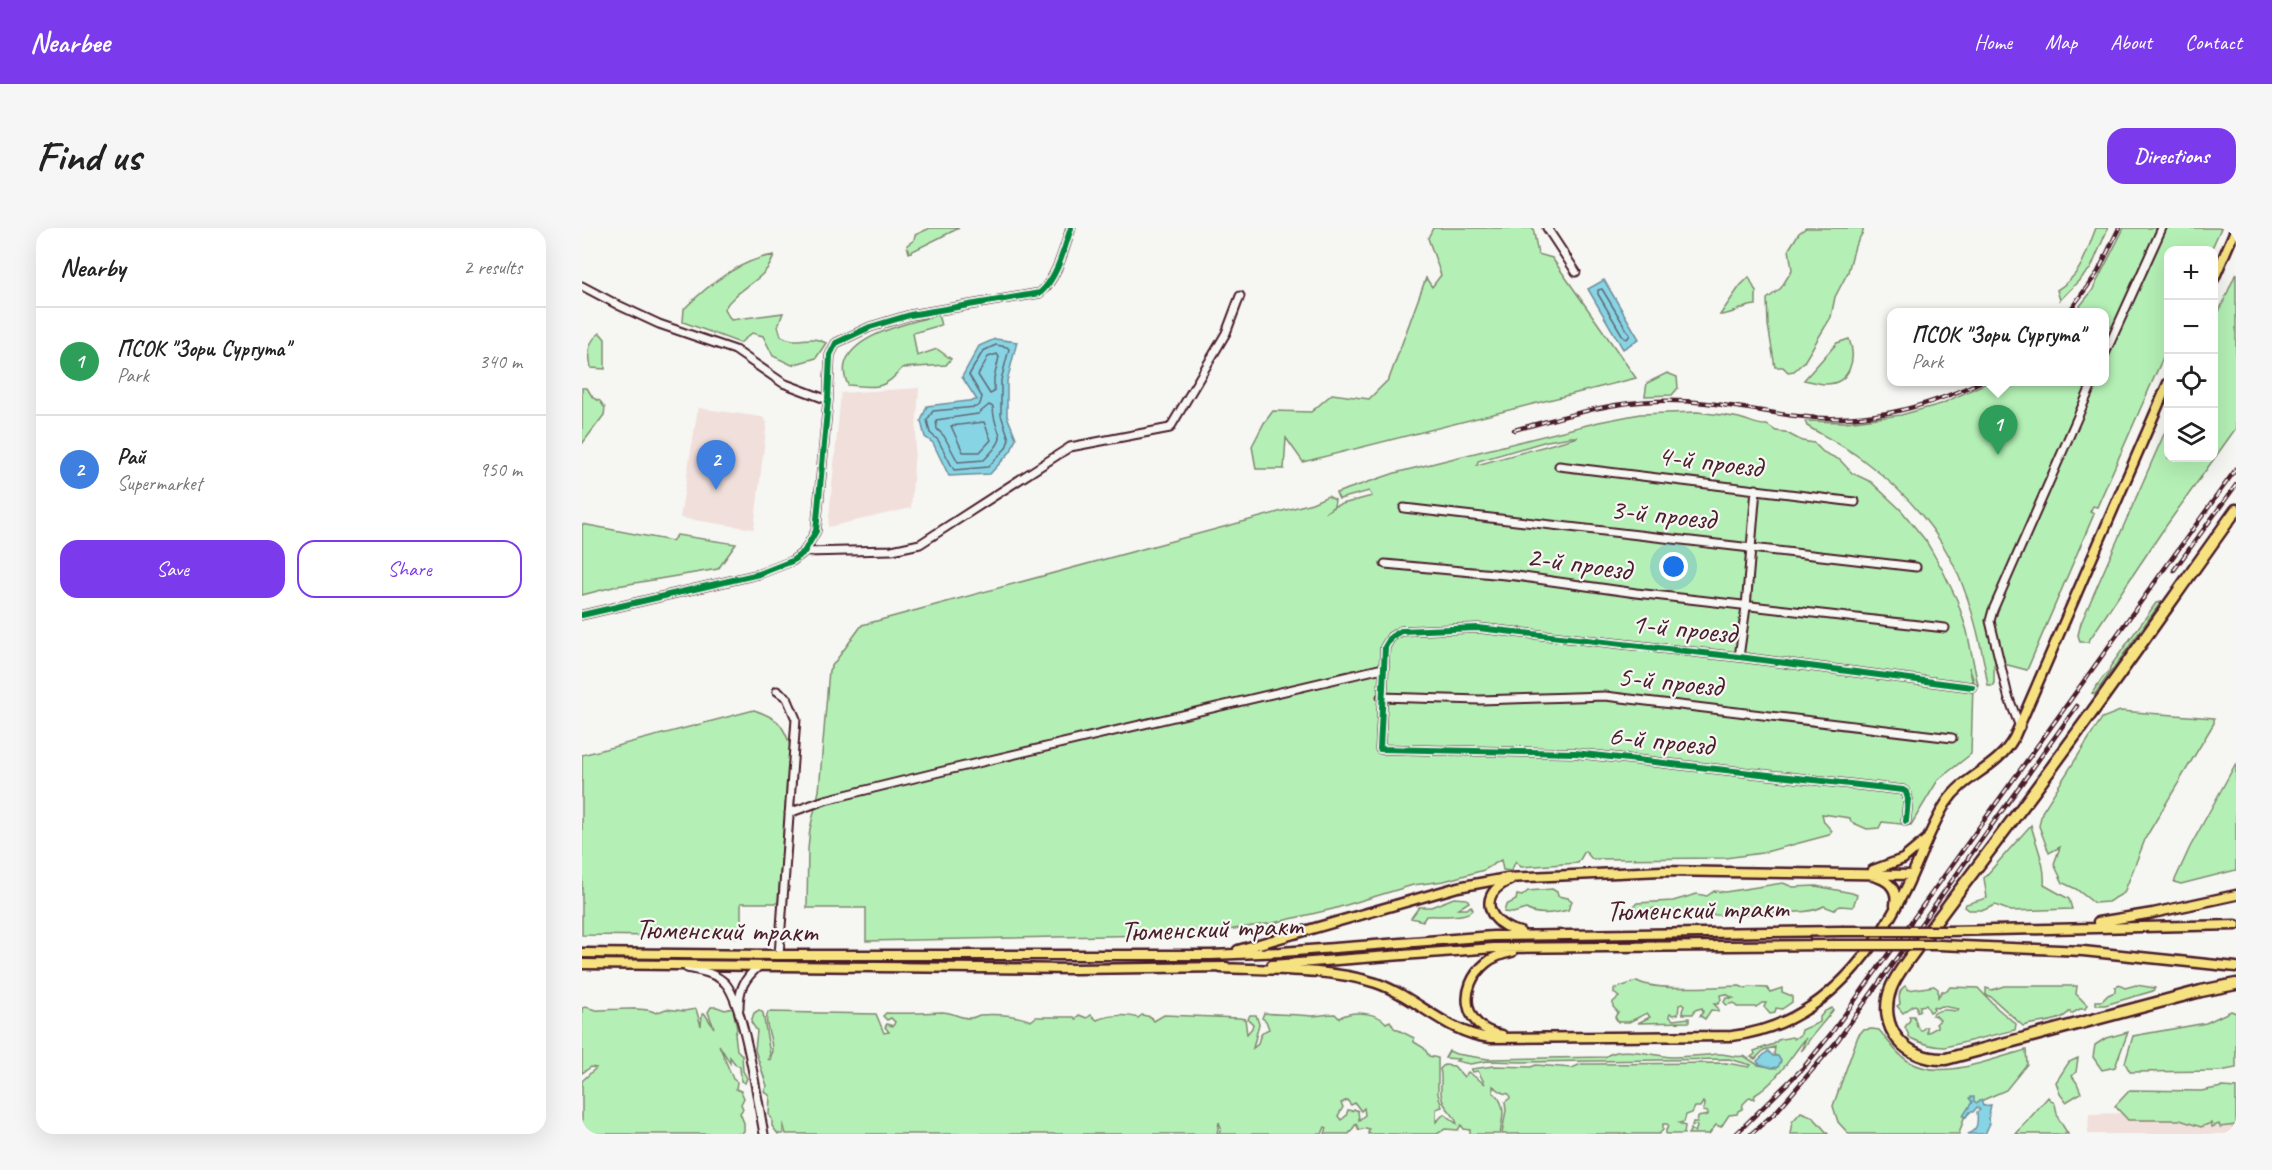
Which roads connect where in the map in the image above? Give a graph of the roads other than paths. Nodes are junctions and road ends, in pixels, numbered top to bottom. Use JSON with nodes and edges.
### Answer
{"nodes":[{"id":1,"x":1071,"y":228,"type":"edge"},
{"id":2,"x":1546,"y":228,"type":"edge"},
{"id":3,"x":2162,"y":228,"type":"edge"},
{"id":4,"x":2236,"y":228,"type":"edge"},
{"id":5,"x":2218,"y":270,"type":"edge"},
{"id":6,"x":1576,"y":272,"type":"dead end"},
{"id":7,"x":582,"y":286,"type":"edge"},
{"id":8,"x":1240,"y":296,"type":"dead end"},
{"id":9,"x":2109,"y":345,"type":"edge"},
{"id":10,"x":2091,"y":386,"type":"edge"},
{"id":11,"x":2164,"y":395,"type":"edge"},
{"id":12,"x":828,"y":400,"type":"junction"},
{"id":13,"x":1558,"y":466,"type":"dead end"},
{"id":14,"x":1756,"y":489,"type":"junction"},
{"id":15,"x":1855,"y":502,"type":"dead end"},
{"id":16,"x":1404,"y":508,"type":"dead end"},
{"id":17,"x":2236,"y":510,"type":"edge"},
{"id":18,"x":1751,"y":547,"type":"junction"},
{"id":19,"x":804,"y":552,"type":"junction"},
{"id":20,"x":1385,"y":564,"type":"dead end"},
{"id":21,"x":1916,"y":567,"type":"dead end"},
{"id":22,"x":1746,"y":607,"type":"junction"},
{"id":23,"x":582,"y":615,"type":"edge"},
{"id":24,"x":1945,"y":628,"type":"dead end"},
{"id":25,"x":1738,"y":657,"type":"junction"},
{"id":26,"x":1383,"y":668,"type":"junction"},
{"id":27,"x":1972,"y":687,"type":"dead end"},
{"id":28,"x":777,"y":691,"type":"dead end"},
{"id":29,"x":1382,"y":697,"type":"junction"},
{"id":30,"x":2020,"y":727,"type":"junction"},
{"id":31,"x":1952,"y":738,"type":"dead end"},
{"id":32,"x":789,"y":813,"type":"junction"},
{"id":33,"x":1906,"y":821,"type":"dead end"},
{"id":34,"x":1929,"y":837,"type":"junction"},
{"id":35,"x":1855,"y":873,"type":"junction"},
{"id":36,"x":1912,"y":875,"type":"junction"},
{"id":37,"x":1528,"y":876,"type":"junction"},
{"id":38,"x":2236,"y":895,"type":"edge"},
{"id":39,"x":1894,"y":911,"type":"junction"},
{"id":40,"x":2236,"y":925,"type":"edge"},
{"id":41,"x":2062,"y":927,"type":"junction"},
{"id":42,"x":1535,"y":935,"type":"junction"},
{"id":43,"x":1535,"y":948,"type":"junction"},
{"id":44,"x":582,"y":953,"type":"edge"},
{"id":45,"x":779,"y":955,"type":"junction"},
{"id":46,"x":1211,"y":955,"type":"junction"},
{"id":47,"x":2170,"y":960,"type":"junction"},
{"id":48,"x":2236,"y":963,"type":"edge"},
{"id":49,"x":582,"y":964,"type":"edge"},
{"id":50,"x":676,"y":965,"type":"junction"},
{"id":51,"x":758,"y":967,"type":"junction"},
{"id":52,"x":2236,"y":967,"type":"edge"},
{"id":53,"x":1221,"y":968,"type":"junction"},
{"id":54,"x":2236,"y":984,"type":"edge"},
{"id":55,"x":738,"y":1010,"type":"junction"},
{"id":56,"x":1526,"y":1038,"type":"junction"},
{"id":57,"x":764,"y":1134,"type":"edge"}],
"edges":[{"from":1,"to":12,"type":"street"},
{"from":2,"to":6,"type":"street"},
{"from":3,"to":9,"type":"street"},
{"from":4,"to":5,"type":"main road"},
{"from":7,"to":12,"type":"street"},
{"from":8,"to":19,"type":"street"},
{"from":10,"to":30,"type":"street"},
{"from":11,"to":30,"type":"main road"},
{"from":12,"to":19,"type":"street"},
{"from":13,"to":14,"type":"street","name":"4-й проезд"},
{"from":14,"to":15,"type":"street","name":"4-й проезд"},
{"from":14,"to":18,"type":"street"},
{"from":16,"to":18,"type":"street","name":"3-й проезд"},
{"from":17,"to":54,"type":"highway"},
{"from":18,"to":21,"type":"street","name":"3-й проезд"},
{"from":18,"to":22,"type":"street"},
{"from":19,"to":23,"type":"street"},
{"from":20,"to":22,"type":"street","name":"2-й проезд"},
{"from":22,"to":24,"type":"street","name":"2-й проезд"},
{"from":22,"to":25,"type":"street"},
{"from":25,"to":26,"type":"street","name":"1-й проезд"},
{"from":25,"to":27,"type":"street","name":"1-й проезд"},
{"from":26,"to":29,"type":"street"},
{"from":26,"to":32,"type":"street"},
{"from":28,"to":32,"type":"street"},
{"from":29,"to":31,"type":"street","name":"5-й проезд"},
{"from":29,"to":33,"type":"street","name":"6-й проезд"},
{"from":30,"to":34,"type":"main road"},
{"from":32,"to":45,"type":"street"},
{"from":34,"to":35,"type":"main road"},
{"from":34,"to":36,"type":"main road"},
{"from":35,"to":36,"type":"main road"},
{"from":35,"to":37,"type":"main road"},
{"from":35,"to":39,"type":"main road"},
{"from":36,"to":39,"type":"main road"},
{"from":37,"to":42,"type":"main road"},
{"from":37,"to":46,"type":"main road"},
{"from":38,"to":41,"type":"main road"},
{"from":39,"to":56,"type":"main road"},
{"from":40,"to":41,"type":"main road"},
{"from":41,"to":42,"type":"main road","name":"Тюменский тракт","bridge":true},
{"from":42,"to":46,"type":"main road","name":"Тюменский тракт"},
{"from":43,"to":47,"type":"main road","name":"Тюменский тракт","bridge":true},
{"from":43,"to":53,"type":"main road","name":"Тюменский тракт"},
{"from":43,"to":56,"type":"main road"},
{"from":44,"to":45,"type":"main road","name":"Тюменский тракт"},
{"from":45,"to":46,"type":"main road","name":"Тюменский тракт"},
{"from":47,"to":48,"type":"main road"},
{"from":47,"to":52,"type":"main road"},
{"from":49,"to":50,"type":"main road","name":"Тюменский тракт"},
{"from":50,"to":51,"type":"main road","name":"Тюменский тракт"},
{"from":50,"to":55,"type":"street"},
{"from":51,"to":53,"type":"main road","name":"Тюменский тракт"},
{"from":51,"to":55,"type":"street"},
{"from":53,"to":56,"type":"main road"},
{"from":55,"to":57,"type":"street"}]}
